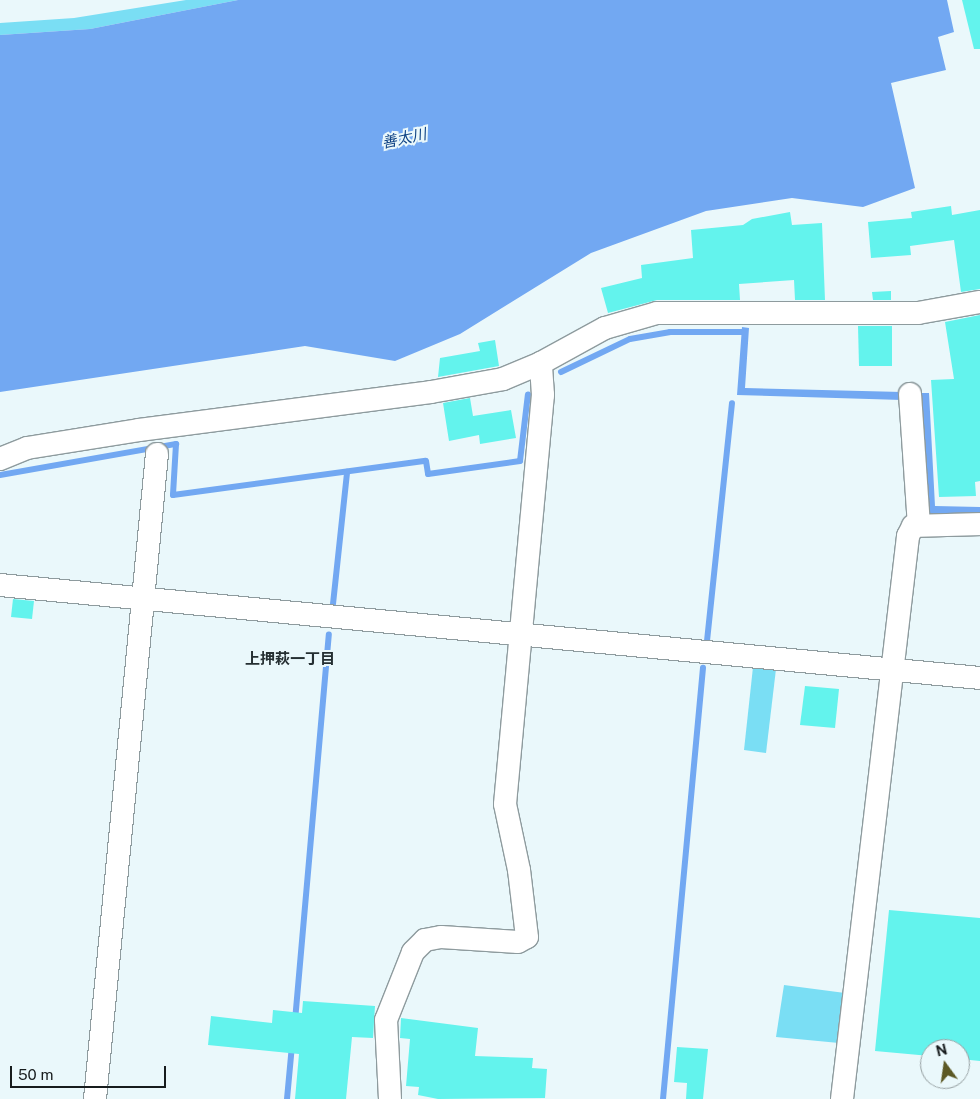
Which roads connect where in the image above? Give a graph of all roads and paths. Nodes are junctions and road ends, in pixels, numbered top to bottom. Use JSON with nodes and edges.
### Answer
{"nodes":[{"id":1,"x":980,"y":302,"type":"edge"},
{"id":2,"x":541,"y":364,"type":"junction"},
{"id":3,"x":910,"y":394,"type":"dead end"},
{"id":4,"x":157,"y":454,"type":"dead end"},
{"id":5,"x":0,"y":459,"type":"edge"},
{"id":6,"x":980,"y":524,"type":"edge"},
{"id":7,"x":919,"y":526,"type":"junction"},
{"id":8,"x":0,"y":585,"type":"edge"},
{"id":9,"x":144,"y":600,"type":"junction"},
{"id":10,"x":521,"y":637,"type":"junction"},
{"id":11,"x":895,"y":671,"type":"junction"},
{"id":12,"x":980,"y":678,"type":"edge"},
{"id":13,"x":95,"y":1099,"type":"edge"},
{"id":14,"x":390,"y":1099,"type":"edge"},
{"id":15,"x":842,"y":1099,"type":"edge"}],
"edges":[{"from":1,"to":2,"type":"street"},
{"from":2,"to":5,"type":"street"},
{"from":2,"to":10,"type":"street"},
{"from":3,"to":7,"type":"street"},
{"from":4,"to":9,"type":"street"},
{"from":6,"to":7,"type":"street"},
{"from":7,"to":11,"type":"street"},
{"from":8,"to":9,"type":"street"},
{"from":9,"to":10,"type":"street"},
{"from":9,"to":13,"type":"street"},
{"from":10,"to":11,"type":"street"},
{"from":10,"to":14,"type":"street"},
{"from":11,"to":12,"type":"street"},
{"from":11,"to":15,"type":"street"}]}
